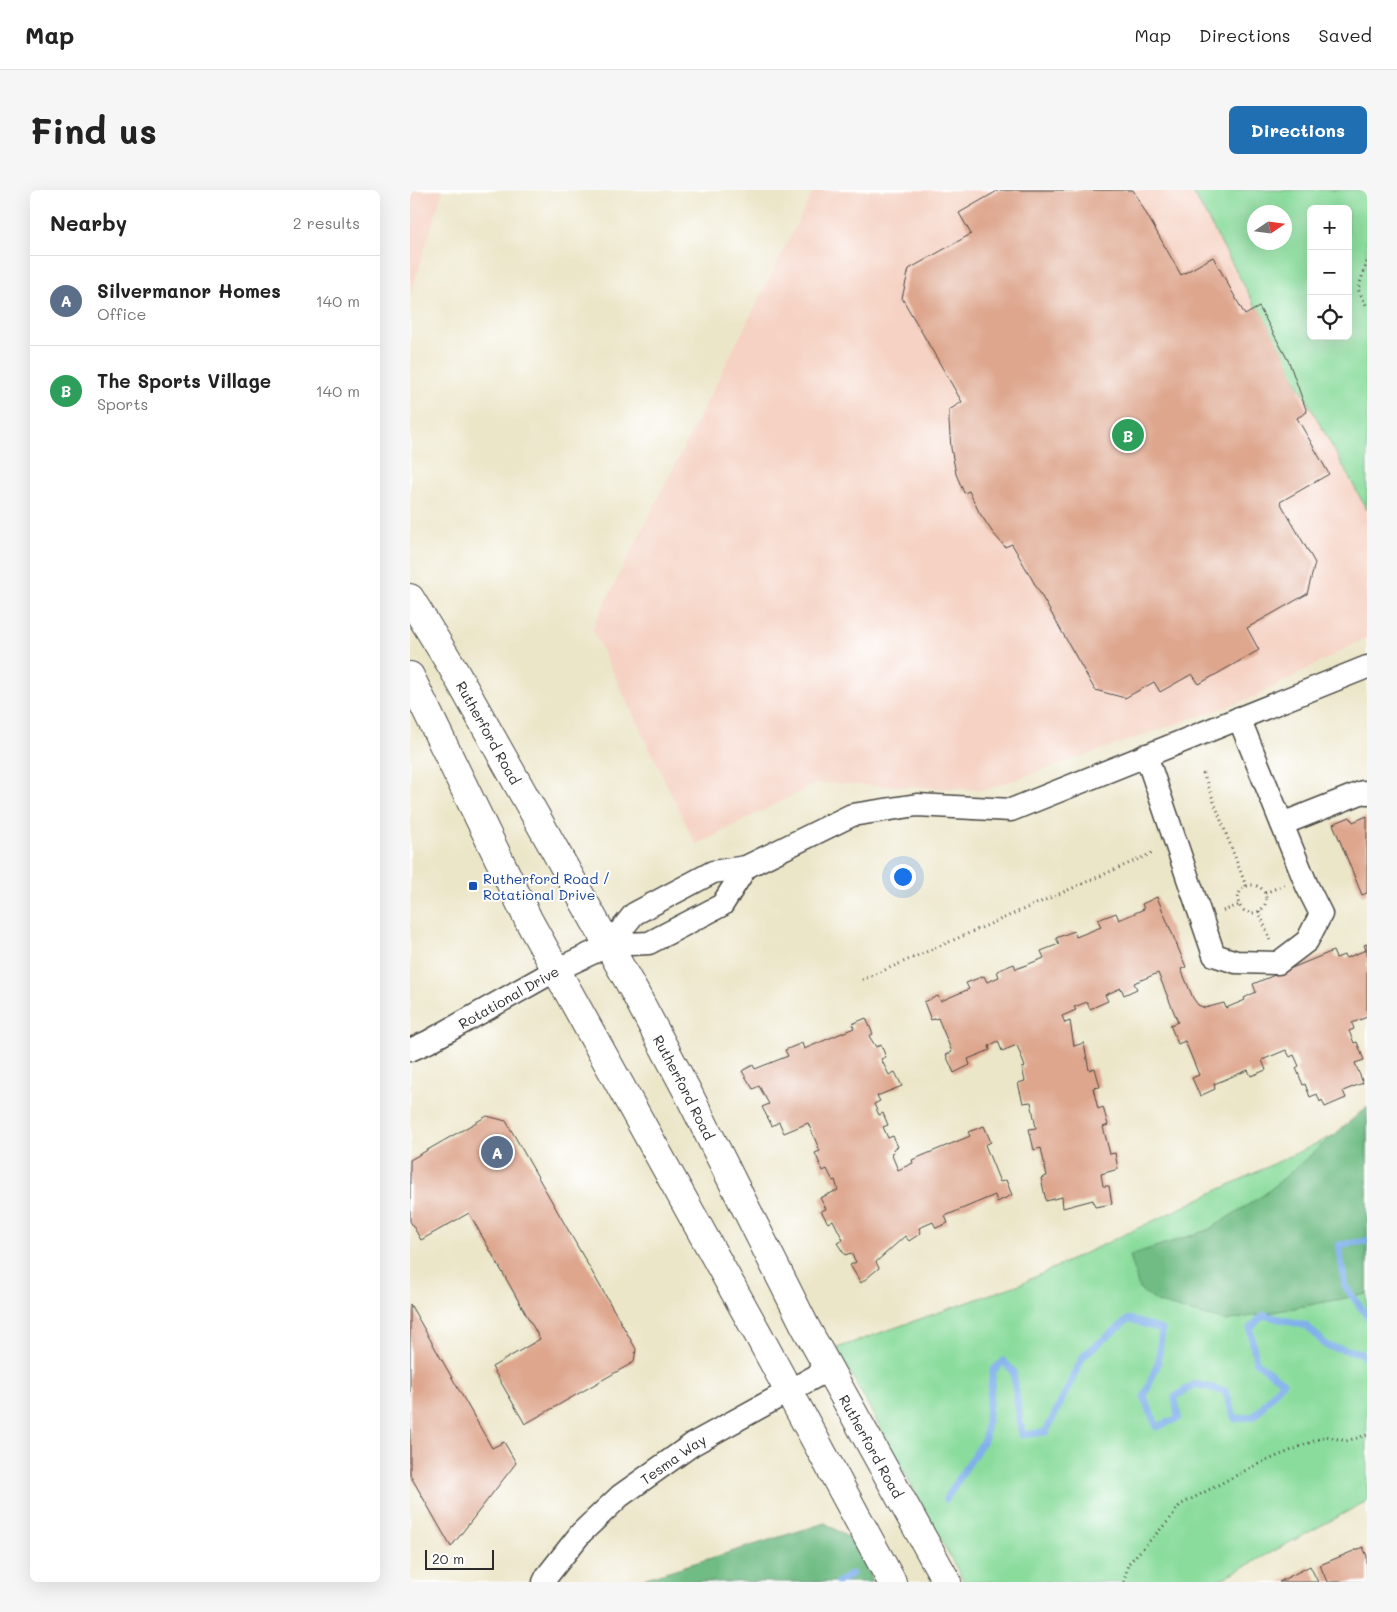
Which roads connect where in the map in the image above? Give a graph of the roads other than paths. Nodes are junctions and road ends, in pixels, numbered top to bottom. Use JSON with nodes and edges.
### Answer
{"nodes":[{"id":1,"x":410,"y":598,"type":"edge"},
{"id":2,"x":1367,"y":667,"type":"edge"},
{"id":3,"x":411,"y":677,"type":"edge"},
{"id":4,"x":1239,"y":718,"type":"junction"},
{"id":5,"x":1146,"y":756,"type":"junction"},
{"id":6,"x":1367,"y":793,"type":"edge"},
{"id":7,"x":1282,"y":824,"type":"junction"},
{"id":8,"x":746,"y":867,"type":"junction"},
{"id":9,"x":609,"y":945,"type":"junction"},
{"id":10,"x":556,"y":970,"type":"junction"},
{"id":11,"x":410,"y":1050,"type":"edge"},
{"id":12,"x":829,"y":1369,"type":"junction"},
{"id":13,"x":789,"y":1391,"type":"junction"},
{"id":14,"x":544,"y":1582,"type":"edge"},
{"id":15,"x":892,"y":1582,"type":"edge"},
{"id":16,"x":947,"y":1582,"type":"edge"}],
"edges":[{"from":1,"to":9,"type":"main road","name":"Rutherford Road"},
{"from":2,"to":4,"type":"street"},
{"from":3,"to":10,"type":"main road"},
{"from":4,"to":5,"type":"street"},
{"from":4,"to":7,"type":"street"},
{"from":5,"to":7,"type":"street"},
{"from":5,"to":8,"type":"street"},
{"from":6,"to":7,"type":"street"},
{"from":8,"to":9,"type":"street"},
{"from":8,"to":9,"type":"street"},
{"from":9,"to":10,"type":"street","name":"Rotational Drive"},
{"from":9,"to":12,"type":"main road","name":"Rutherford Road"},
{"from":10,"to":11,"type":"street","name":"Rotational Drive"},
{"from":10,"to":13,"type":"main road"},
{"from":12,"to":13,"type":"street","name":"Tesma Way"},
{"from":12,"to":16,"type":"main road","name":"Rutherford Road"},
{"from":13,"to":14,"type":"street","name":"Tesma Way"},
{"from":13,"to":15,"type":"main road"}]}
